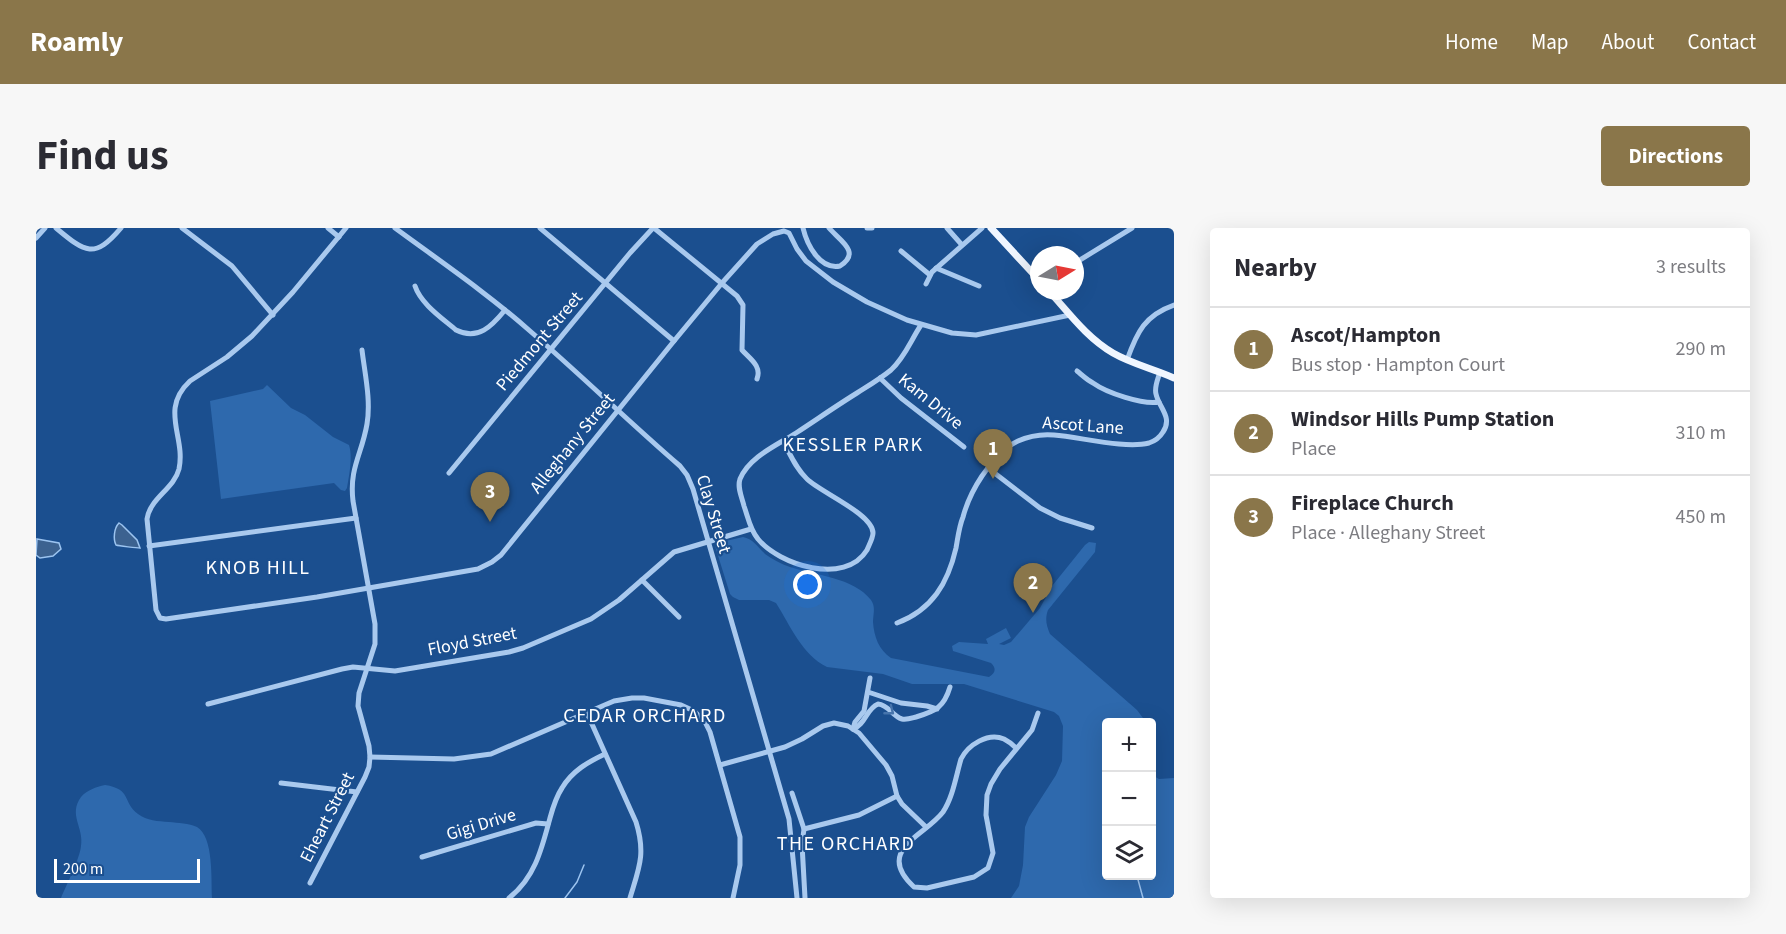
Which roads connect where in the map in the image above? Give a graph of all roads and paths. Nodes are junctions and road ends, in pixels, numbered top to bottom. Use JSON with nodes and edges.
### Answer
{"nodes":[{"id":1,"x":45,"y":228,"type":"edge"},
{"id":2,"x":56,"y":228,"type":"edge"},
{"id":3,"x":121,"y":228,"type":"edge"},
{"id":4,"x":182,"y":228,"type":"edge"},
{"id":5,"x":328,"y":228,"type":"edge"},
{"id":6,"x":346,"y":228,"type":"edge"},
{"id":7,"x":395,"y":228,"type":"edge"},
{"id":8,"x":540,"y":228,"type":"edge"},
{"id":9,"x":653,"y":228,"type":"edge"},
{"id":10,"x":803,"y":228,"type":"edge"},
{"id":11,"x":830,"y":228,"type":"edge"},
{"id":12,"x":947,"y":228,"type":"edge"},
{"id":13,"x":982,"y":228,"type":"edge"},
{"id":14,"x":991,"y":228,"type":"edge"},
{"id":15,"x":1132,"y":228,"type":"edge"},
{"id":16,"x":339,"y":237,"type":"junction"},
{"id":17,"x":36,"y":238,"type":"edge"},
{"id":18,"x":962,"y":245,"type":"junction"},
{"id":19,"x":902,"y":251,"type":"dead end"},
{"id":20,"x":1084,"y":257,"type":"edge"},
{"id":21,"x":936,"y":268,"type":"junction"},
{"id":22,"x":1030,"y":270,"type":"edge"},
{"id":23,"x":930,"y":275,"type":"junction"},
{"id":24,"x":722,"y":283,"type":"junction"},
{"id":25,"x":606,"y":284,"type":"junction"},
{"id":26,"x":926,"y":284,"type":"dead end"},
{"id":27,"x":415,"y":286,"type":"dead end"},
{"id":28,"x":980,"y":286,"type":"dead end"},
{"id":29,"x":1057,"y":300,"type":"edge"},
{"id":30,"x":1174,"y":305,"type":"edge"},
{"id":31,"x":505,"y":310,"type":"junction"},
{"id":32,"x":273,"y":315,"type":"junction"},
{"id":33,"x":1070,"y":315,"type":"junction"},
{"id":34,"x":921,"y":325,"type":"junction"},
{"id":35,"x":674,"y":341,"type":"junction"},
{"id":36,"x":551,"y":350,"type":"junction"},
{"id":37,"x":362,"y":351,"type":"dead end"},
{"id":38,"x":1127,"y":360,"type":"junction"},
{"id":39,"x":1077,"y":371,"type":"dead end"},
{"id":40,"x":1160,"y":372,"type":"junction"},
{"id":41,"x":880,"y":378,"type":"junction"},
{"id":42,"x":1174,"y":378,"type":"edge"},
{"id":43,"x":757,"y":379,"type":"dead end"},
{"id":44,"x":1159,"y":402,"type":"junction"},
{"id":45,"x":618,"y":409,"type":"junction"},
{"id":46,"x":783,"y":441,"type":"junction"},
{"id":47,"x":964,"y":447,"type":"dead end"},
{"id":48,"x":988,"y":468,"type":"junction"},
{"id":49,"x":449,"y":473,"type":"dead end"},
{"id":50,"x":356,"y":518,"type":"junction"},
{"id":51,"x":1092,"y":528,"type":"dead end"},
{"id":52,"x":751,"y":529,"type":"junction"},
{"id":53,"x":707,"y":542,"type":"junction"},
{"id":54,"x":149,"y":546,"type":"junction"},
{"id":55,"x":642,"y":580,"type":"junction"},
{"id":56,"x":368,"y":588,"type":"junction"},
{"id":57,"x":679,"y":617,"type":"dead end"},
{"id":58,"x":897,"y":622,"type":"dead end"},
{"id":59,"x":368,"y":669,"type":"junction"},
{"id":60,"x":870,"y":678,"type":"dead end"},
{"id":61,"x":950,"y":687,"type":"dead end"},
{"id":62,"x":868,"y":692,"type":"junction"},
{"id":63,"x":208,"y":704,"type":"dead end"},
{"id":64,"x":937,"y":709,"type":"junction"},
{"id":65,"x":587,"y":713,"type":"junction"},
{"id":66,"x":1038,"y":713,"type":"dead end"},
{"id":67,"x":853,"y":729,"type":"junction"},
{"id":68,"x":1016,"y":748,"type":"junction"},
{"id":69,"x":768,"y":751,"type":"junction"},
{"id":70,"x":605,"y":754,"type":"junction"},
{"id":71,"x":370,"y":757,"type":"junction"},
{"id":72,"x":720,"y":765,"type":"junction"},
{"id":73,"x":280,"y":783,"type":"dead end"},
{"id":74,"x":357,"y":792,"type":"junction"},
{"id":75,"x":792,"y":793,"type":"dead end"},
{"id":76,"x":897,"y":796,"type":"junction"},
{"id":77,"x":548,"y":824,"type":"junction"},
{"id":78,"x":926,"y":826,"type":"junction"},
{"id":79,"x":804,"y":830,"type":"junction"},
{"id":80,"x":422,"y":857,"type":"dead end"},
{"id":81,"x":310,"y":883,"type":"dead end"},
{"id":82,"x":509,"y":898,"type":"edge"},
{"id":83,"x":630,"y":898,"type":"edge"},
{"id":84,"x":733,"y":898,"type":"edge"},
{"id":85,"x":797,"y":898,"type":"edge"},
{"id":86,"x":805,"y":898,"type":"edge"}],
"edges":[{"from":1,"to":17,"type":"street"},
{"from":2,"to":3,"type":"street"},
{"from":4,"to":32,"type":"street"},
{"from":5,"to":16,"type":"street"},
{"from":6,"to":16,"type":"street"},
{"from":7,"to":31,"type":"street","name":"Clay Street"},
{"from":8,"to":25,"type":"street"},
{"from":9,"to":24,"type":"street"},
{"from":9,"to":25,"type":"street","name":"Piedmont Street"},
{"from":10,"to":11,"type":"street"},
{"from":12,"to":18,"type":"street"},
{"from":13,"to":18,"type":"street"},
{"from":14,"to":22,"type":"main road"},
{"from":15,"to":20,"type":"street"},
{"from":16,"to":32,"type":"street"},
{"from":18,"to":21,"type":"street"},
{"from":19,"to":23,"type":"street"},
{"from":21,"to":23,"type":"street"},
{"from":21,"to":28,"type":"street"},
{"from":23,"to":26,"type":"street"},
{"from":24,"to":34,"type":"street","name":"Alleghany Street"},
{"from":24,"to":35,"type":"street","name":"Alleghany Street"},
{"from":24,"to":43,"type":"street"},
{"from":25,"to":35,"type":"street"},
{"from":25,"to":36,"type":"street","name":"Piedmont Street"},
{"from":27,"to":31,"type":"street"},
{"from":29,"to":33,"type":"main road"},
{"from":30,"to":38,"type":"street"},
{"from":31,"to":36,"type":"street","name":"Clay Street"},
{"from":32,"to":54,"type":"street"},
{"from":33,"to":34,"type":"street"},
{"from":33,"to":38,"type":"main road"},
{"from":34,"to":41,"type":"street"},
{"from":35,"to":45,"type":"street","name":"Alleghany Street"},
{"from":36,"to":45,"type":"street","name":"Clay Street"},
{"from":36,"to":49,"type":"street","name":"Piedmont Street"},
{"from":37,"to":50,"type":"street","name":"Eheart Street"},
{"from":38,"to":40,"type":"main road"},
{"from":39,"to":44,"type":"street"},
{"from":40,"to":42,"type":"main road"},
{"from":40,"to":44,"type":"street","name":"Ascot Lane"},
{"from":41,"to":46,"type":"street"},
{"from":41,"to":47,"type":"street","name":"Kam Drive"},
{"from":44,"to":48,"type":"street","name":"Ascot Lane"},
{"from":45,"to":53,"type":"street","name":"Clay Street"},
{"from":45,"to":56,"type":"street","name":"Alleghany Street"},
{"from":46,"to":52,"type":"street"},
{"from":46,"to":52,"type":"street"},
{"from":48,"to":51,"type":"street"},
{"from":48,"to":58,"type":"street","name":"Ascot Lane"},
{"from":50,"to":54,"type":"street"},
{"from":50,"to":56,"type":"street","name":"Eheart Street"},
{"from":52,"to":53,"type":"street","name":"Floyd Street"},
{"from":53,"to":55,"type":"street","name":"Floyd Street"},
{"from":53,"to":69,"type":"street","name":"Clay Street"},
{"from":54,"to":56,"type":"street","name":"Alleghany Street"},
{"from":55,"to":57,"type":"street"},
{"from":55,"to":59,"type":"street","name":"Floyd Street"},
{"from":56,"to":59,"type":"street","name":"Eheart Street"},
{"from":59,"to":63,"type":"street","name":"Floyd Street"},
{"from":59,"to":71,"type":"street","name":"Eheart Street"},
{"from":60,"to":62,"type":"street"},
{"from":61,"to":64,"type":"street"},
{"from":62,"to":64,"type":"street"},
{"from":62,"to":67,"type":"street"},
{"from":67,"to":64,"type":"street","one_way":true},
{"from":65,"to":70,"type":"street"},
{"from":65,"to":71,"type":"street"},
{"from":65,"to":72,"type":"street"},
{"from":66,"to":68,"type":"street"},
{"from":67,"to":69,"type":"street"},
{"from":67,"to":76,"type":"street"},
{"from":68,"to":78,"type":"street"},
{"from":68,"to":78,"type":"street"},
{"from":69,"to":72,"type":"street"},
{"from":69,"to":85,"type":"street","name":"Clay Street"},
{"from":70,"to":77,"type":"street"},
{"from":70,"to":83,"type":"street"},
{"from":71,"to":74,"type":"street","name":"Eheart Street"},
{"from":72,"to":84,"type":"street"},
{"from":73,"to":74,"type":"street"},
{"from":74,"to":81,"type":"street","name":"Eheart Street"},
{"from":75,"to":79,"type":"street"},
{"from":76,"to":78,"type":"street"},
{"from":76,"to":79,"type":"street"},
{"from":77,"to":80,"type":"street","name":"Gigi Drive"},
{"from":77,"to":82,"type":"street"},
{"from":79,"to":86,"type":"street"}]}
